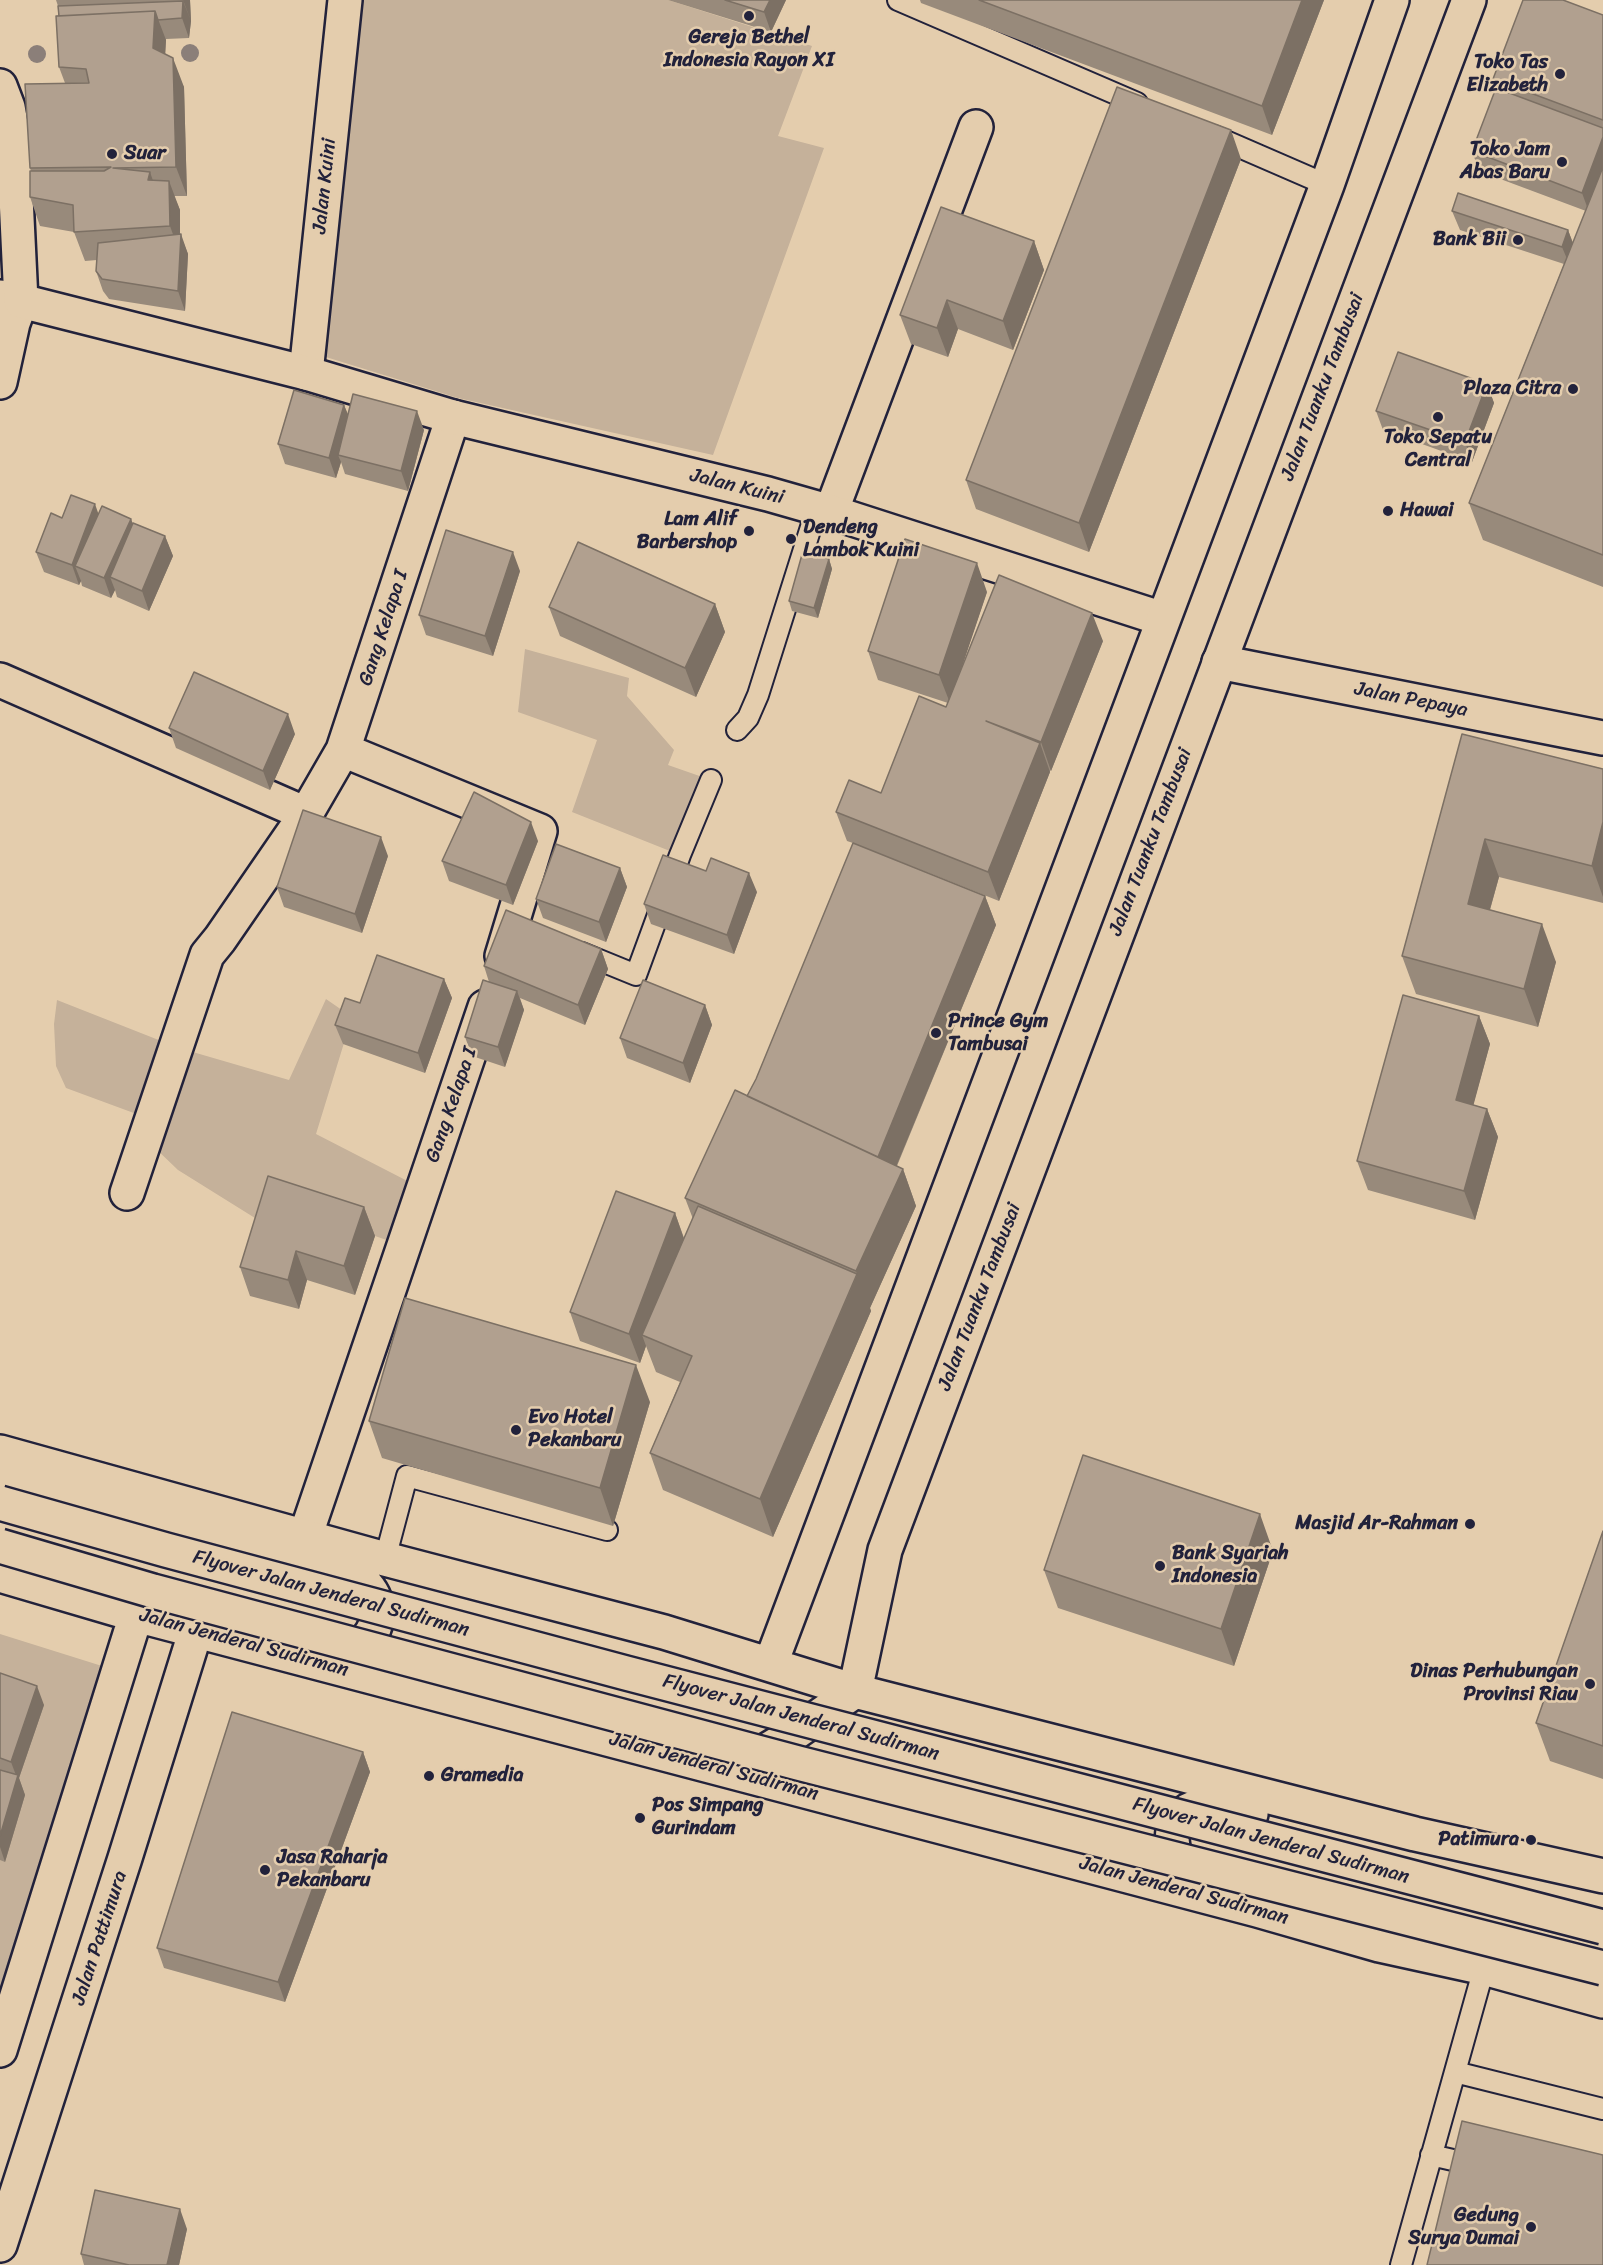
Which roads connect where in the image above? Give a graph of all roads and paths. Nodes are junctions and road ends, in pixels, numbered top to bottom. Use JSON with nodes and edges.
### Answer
{"nodes":[{"id":1,"x":345,"y":0,"type":"edge"},
{"id":2,"x":898,"y":0,"type":"edge"},
{"id":3,"x":1392,"y":0,"type":"edge"},
{"id":4,"x":1469,"y":0,"type":"edge"},
{"id":5,"x":0,"y":86,"type":"edge"},
{"id":6,"x":1153,"y":110,"type":"edge"},
{"id":7,"x":976,"y":127,"type":"dead end"},
{"id":8,"x":1197,"y":129,"type":"edge"},
{"id":9,"x":1327,"y":185,"type":"junction"},
{"id":10,"x":10,"y":299,"type":"edge"},
{"id":11,"x":306,"y":373,"type":"junction"},
{"id":12,"x":0,"y":382,"type":"edge"},
{"id":13,"x":453,"y":417,"type":"junction"},
{"id":14,"x":824,"y":510,"type":"junction"},
{"id":15,"x":1163,"y":619,"type":"junction"},
{"id":16,"x":1219,"y":662,"type":"junction"},
{"id":17,"x":0,"y":680,"type":"edge"},
{"id":18,"x":738,"y":730,"type":"dead end"},
{"id":19,"x":1603,"y":738,"type":"edge"},
{"id":20,"x":343,"y":750,"type":"junction"},
{"id":21,"x":711,"y":780,"type":"dead end"},
{"id":22,"x":306,"y":814,"type":"junction"},
{"id":23,"x":564,"y":945,"type":"edge"},
{"id":24,"x":126,"y":1193,"type":"dead end"},
{"id":25,"x":0,"y":1452,"type":"edge"},
{"id":26,"x":0,"y":1467,"type":"edge"},
{"id":27,"x":0,"y":1503,"type":"edge"},
{"id":28,"x":607,"y":1530,"type":"dead end"},
{"id":29,"x":305,"y":1537,"type":"junction"},
{"id":30,"x":0,"y":1546,"type":"edge"},
{"id":31,"x":385,"y":1560,"type":"junction"},
{"id":32,"x":0,"y":1575,"type":"edge"},
{"id":33,"x":136,"y":1616,"type":"junction"},
{"id":34,"x":196,"y":1630,"type":"junction"},
{"id":35,"x":771,"y":1663,"type":"junction"},
{"id":36,"x":855,"y":1690,"type":"junction"},
{"id":37,"x":792,"y":1735,"type":"junction"},
{"id":38,"x":730,"y":1772,"type":"junction"},
{"id":39,"x":809,"y":1792,"type":"junction"},
{"id":40,"x":1415,"y":1834,"type":"junction"},
{"id":41,"x":1603,"y":1876,"type":"edge"},
{"id":42,"x":1603,"y":1927,"type":"edge"},
{"id":43,"x":1379,"y":1945,"type":"junction"},
{"id":44,"x":1484,"y":1968,"type":"junction"},
{"id":45,"x":1603,"y":1968,"type":"edge"},
{"id":46,"x":1603,"y":2001,"type":"edge"},
{"id":47,"x":0,"y":2050,"type":"edge"},
{"id":48,"x":1455,"y":2072,"type":"junction"},
{"id":49,"x":1603,"y":2109,"type":"edge"},
{"id":50,"x":1431,"y":2155,"type":"junction"},
{"id":51,"x":1494,"y":2169,"type":"edge"},
{"id":52,"x":0,"y":2245,"type":"edge"},
{"id":53,"x":1401,"y":2265,"type":"edge"}],
"edges":[{"from":1,"to":11,"type":"main road","name":"Jalan Kuini"},
{"from":2,"to":6,"type":"lane"},
{"from":3,"to":9,"type":"main road"},
{"from":4,"to":16,"type":"main road","name":"Jalan Tuanku Tambusai"},
{"from":5,"to":10,"type":"main road"},
{"from":7,"to":14,"type":"main road"},
{"from":8,"to":9,"type":"lane"},
{"from":9,"to":15,"type":"main road"},
{"from":10,"to":11,"type":"main road","name":"Jalan Kuini"},
{"from":10,"to":12,"type":"main road"},
{"from":11,"to":13,"type":"main road","name":"Jalan Kuini"},
{"from":13,"to":14,"type":"main road","name":"Jalan Kuini"},
{"from":13,"to":20,"type":"main road","name":"Gang Kelapa I"},
{"from":14,"to":15,"type":"main road","name":"Jalan Kuini"},
{"from":14,"to":18,"type":"lane"},
{"from":15,"to":35,"type":"main road"},
{"from":16,"to":19,"type":"main road","name":"Jalan Pepaya"},
{"from":16,"to":36,"type":"main road","name":"Jalan Tuanku Tambusai"},
{"from":17,"to":22,"type":"main road"},
{"from":20,"to":22,"type":"main road"},
{"from":20,"to":29,"type":"main road","name":"Gang Kelapa I"},
{"from":21,"to":23,"type":"lane"},
{"from":22,"to":24,"type":"main road"},
{"from":25,"to":29,"type":"main road"},
{"from":26,"to":34,"type":"main road"},
{"from":27,"to":42,"type":"main road","name":"Flyover Jalan Jenderal Sudirman","bridge":true},
{"from":28,"to":31,"type":"lane"},
{"from":29,"to":31,"type":"main road"},
{"from":30,"to":45,"type":"main road","name":"Flyover Jalan Jenderal Sudirman","bridge":true},
{"from":31,"to":35,"type":"main road"},
{"from":32,"to":33,"type":"main road","name":"Jalan Jenderal Sudirman"},
{"from":33,"to":34,"type":"main road","name":"Jalan Jenderal Sudirman"},
{"from":33,"to":47,"type":"main road"},
{"from":34,"to":38,"type":"main road","name":"Jalan Jenderal Sudirman"},
{"from":34,"to":52,"type":"main road","name":"Jalan Pattimura"},
{"from":35,"to":36,"type":"main road"},
{"from":35,"to":37,"type":"main road"},
{"from":36,"to":37,"type":"main road"},
{"from":36,"to":40,"type":"main road"},
{"from":37,"to":38,"type":"main road"},
{"from":37,"to":39,"type":"main road"},
{"from":38,"to":39,"type":"main road","name":"Jalan Jenderal Sudirman"},
{"from":39,"to":43,"type":"main road","name":"Jalan Jenderal Sudirman"},
{"from":40,"to":41,"type":"main road"},
{"from":40,"to":43,"type":"main road"},
{"from":43,"to":44,"type":"main road","name":"Jalan Jenderal Sudirman"},
{"from":44,"to":46,"type":"main road","name":"Jalan Jenderal Sudirman"},
{"from":44,"to":48,"type":"lane"},
{"from":48,"to":49,"type":"lane"},
{"from":48,"to":50,"type":"lane"},
{"from":50,"to":51,"type":"lane"},
{"from":50,"to":53,"type":"lane"}]}
